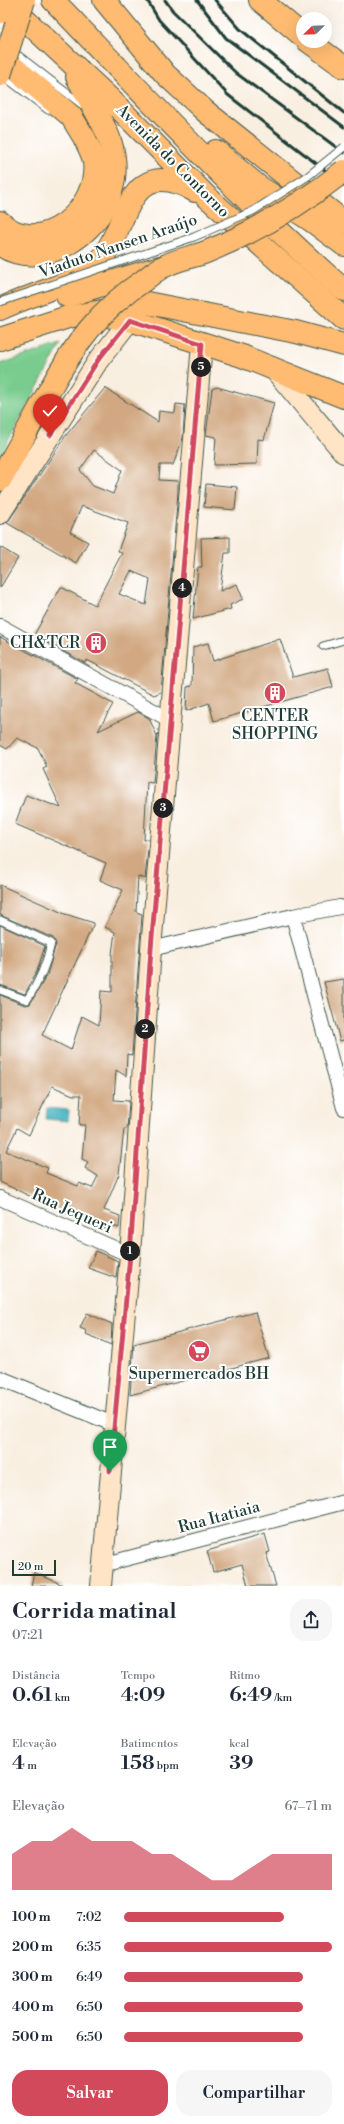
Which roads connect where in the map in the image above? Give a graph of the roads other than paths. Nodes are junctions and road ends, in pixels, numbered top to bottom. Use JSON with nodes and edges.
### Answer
{"nodes":[{"id":1,"x":4,"y":0,"type":"edge"},
{"id":2,"x":24,"y":0,"type":"edge"},
{"id":3,"x":55,"y":0,"type":"edge"},
{"id":4,"x":104,"y":0,"type":"edge"},
{"id":5,"x":260,"y":0,"type":"edge"},
{"id":6,"x":0,"y":12,"type":"edge"},
{"id":7,"x":296,"y":30,"type":"edge"},
{"id":8,"x":318,"y":48,"type":"edge"},
{"id":9,"x":0,"y":59,"type":"edge"},
{"id":10,"x":68,"y":60,"type":"junction"},
{"id":11,"x":344,"y":67,"type":"edge"},
{"id":12,"x":165,"y":74,"type":"junction"},
{"id":13,"x":55,"y":115,"type":"dead end"},
{"id":14,"x":100,"y":119,"type":"junction"},
{"id":15,"x":67,"y":125,"type":"dead end"},
{"id":16,"x":86,"y":138,"type":"junction"},
{"id":17,"x":344,"y":148,"type":"edge"},
{"id":18,"x":344,"y":171,"type":"edge"},
{"id":19,"x":207,"y":197,"type":"junction"},
{"id":20,"x":312,"y":221,"type":"junction"},
{"id":21,"x":0,"y":222,"type":"edge"},
{"id":22,"x":344,"y":222,"type":"edge"},
{"id":23,"x":343,"y":244,"type":"edge"},
{"id":24,"x":0,"y":245,"type":"edge"},
{"id":25,"x":165,"y":266,"type":"junction"},
{"id":26,"x":344,"y":290,"type":"edge"},
{"id":27,"x":0,"y":302,"type":"edge"},
{"id":28,"x":0,"y":309,"type":"edge"},
{"id":29,"x":94,"y":314,"type":"junction"},
{"id":30,"x":344,"y":319,"type":"edge"},
{"id":31,"x":0,"y":320,"type":"edge"},
{"id":32,"x":130,"y":320,"type":"junction"},
{"id":33,"x":0,"y":340,"type":"edge"},
{"id":34,"x":202,"y":344,"type":"junction"},
{"id":35,"x":344,"y":345,"type":"edge"},
{"id":36,"x":272,"y":367,"type":"junction"},
{"id":37,"x":344,"y":397,"type":"edge"},
{"id":38,"x":344,"y":453,"type":"edge"},
{"id":39,"x":1,"y":478,"type":"edge"},
{"id":40,"x":0,"y":514,"type":"edge"},
{"id":41,"x":0,"y":626,"type":"edge"},
{"id":42,"x":344,"y":640,"type":"edge"},
{"id":43,"x":323,"y":646,"type":"dead end"},
{"id":44,"x":170,"y":720,"type":"junction"},
{"id":45,"x":340,"y":907,"type":"dead end"},
{"id":46,"x":293,"y":916,"type":"junction"},
{"id":47,"x":0,"y":920,"type":"edge"},
{"id":48,"x":151,"y":949,"type":"junction"},
{"id":49,"x":0,"y":990,"type":"edge"},
{"id":50,"x":344,"y":1108,"type":"edge"},
{"id":51,"x":0,"y":1198,"type":"edge"},
{"id":52,"x":130,"y":1255,"type":"junction"},
{"id":53,"x":0,"y":1378,"type":"edge"},
{"id":54,"x":113,"y":1424,"type":"junction"},
{"id":55,"x":344,"y":1502,"type":"edge"},
{"id":56,"x":102,"y":1565,"type":"junction"},
{"id":57,"x":100,"y":1586,"type":"edge"}],
"edges":[{"from":1,"to":6,"type":"main road","bridge":true},
{"from":1,"to":10,"type":"main road","name":"Avenida do Contorno"},
{"from":2,"to":9,"type":"main road","bridge":true},
{"from":3,"to":20,"type":"main road"},
{"from":3,"to":26,"type":"main road","name":"Avenida do Contorno"},
{"from":4,"to":12,"type":"main road"},
{"from":5,"to":7,"type":"main road"},
{"from":8,"to":11,"type":"main road"},
{"from":9,"to":13,"type":"lane"},
{"from":9,"to":14,"type":"lane"},
{"from":9,"to":16,"type":"main road"},
{"from":10,"to":14,"type":"main road"},
{"from":10,"to":19,"type":"main road","name":"Avenida do Contorno"},
{"from":12,"to":20,"type":"main road"},
{"from":12,"to":22,"type":"main road"},
{"from":14,"to":24,"type":"main road"},
{"from":15,"to":16,"type":"lane"},
{"from":16,"to":21,"type":"main road"},
{"from":17,"to":27,"type":"lane","name":"Viaduto Nansen Araújo","bridge":true},
{"from":18,"to":25,"type":"main road","bridge":true},
{"from":19,"to":28,"type":"main road"},
{"from":19,"to":30,"type":"main road","name":"Avenida do Contorno"},
{"from":20,"to":23,"type":"main road"},
{"from":25,"to":31,"type":"main road","bridge":true},
{"from":25,"to":39,"type":"main road","bridge":true},
{"from":29,"to":32,"type":"main road"},
{"from":29,"to":33,"type":"main road"},
{"from":29,"to":35,"type":"main road"},
{"from":32,"to":34,"type":"main road"},
{"from":32,"to":40,"type":"street"},
{"from":34,"to":36,"type":"main road"},
{"from":34,"to":44,"type":"street"},
{"from":36,"to":37,"type":"main road"},
{"from":36,"to":38,"type":"street"},
{"from":41,"to":44,"type":"street"},
{"from":42,"to":43,"type":"lane"},
{"from":44,"to":48,"type":"street"},
{"from":45,"to":46,"type":"street"},
{"from":46,"to":48,"type":"street"},
{"from":46,"to":50,"type":"street"},
{"from":47,"to":49,"type":"lane"},
{"from":48,"to":52,"type":"street"},
{"from":51,"to":52,"type":"street","name":"Rua Jequeri"},
{"from":52,"to":54,"type":"street"},
{"from":53,"to":54,"type":"street"},
{"from":54,"to":56,"type":"street"},
{"from":55,"to":56,"type":"street","name":"Rua Itatiaia"},
{"from":56,"to":57,"type":"street"}]}
